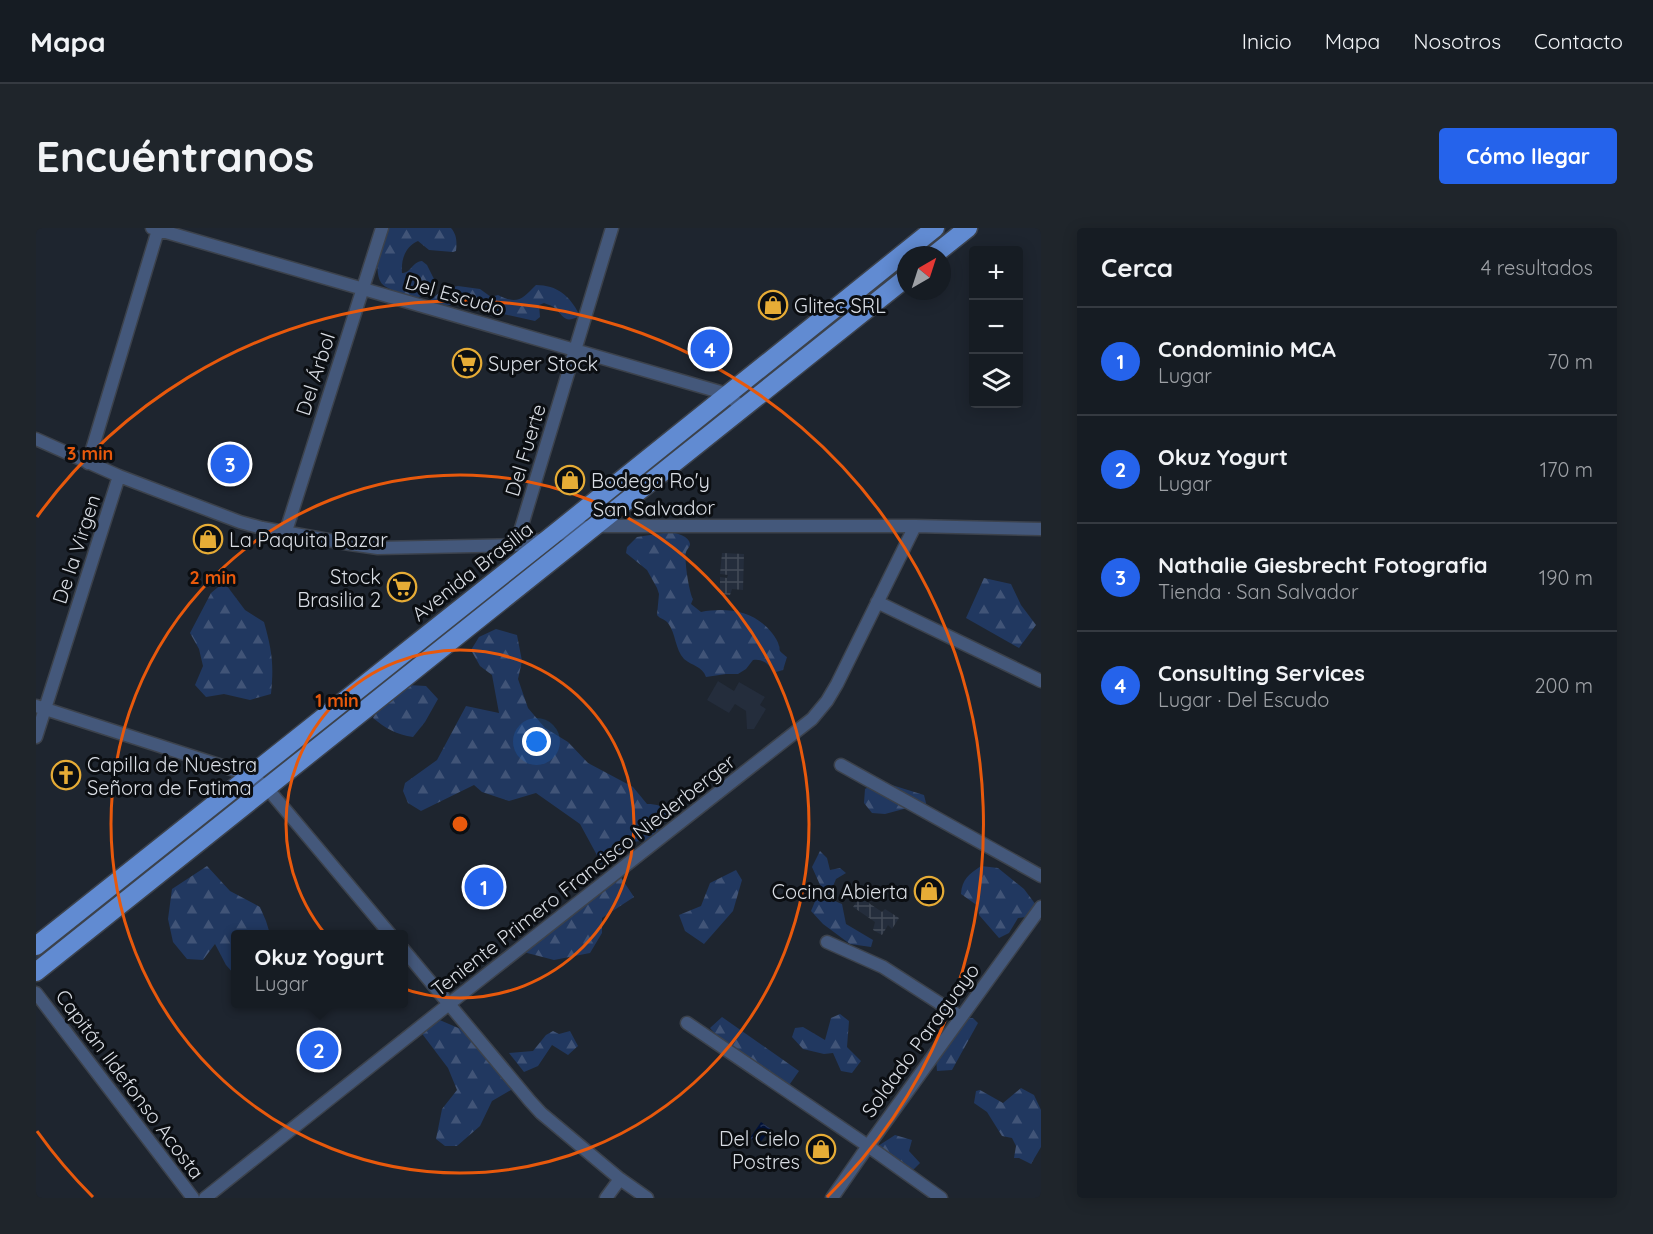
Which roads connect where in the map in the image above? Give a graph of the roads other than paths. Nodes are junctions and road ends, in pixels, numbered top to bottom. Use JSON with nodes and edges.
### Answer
{"nodes":[{"id":1,"x":382,"y":228,"type":"edge"},
{"id":2,"x":612,"y":228,"type":"edge"},
{"id":3,"x":932,"y":228,"type":"edge"},
{"id":4,"x":155,"y":229,"type":"edge"},
{"id":5,"x":962,"y":233,"type":"edge"},
{"id":6,"x":945,"y":246,"type":"edge"},
{"id":7,"x":897,"y":285,"type":"edge"},
{"id":8,"x":363,"y":289,"type":"junction"},
{"id":9,"x":576,"y":349,"type":"junction"},
{"id":10,"x":727,"y":394,"type":"junction"},
{"id":11,"x":743,"y":408,"type":"junction"},
{"id":12,"x":36,"y":439,"type":"edge"},
{"id":13,"x":88,"y":463,"type":"junction"},
{"id":14,"x":119,"y":476,"type":"junction"},
{"id":15,"x":595,"y":526,"type":"junction"},
{"id":16,"x":915,"y":526,"type":"junction"},
{"id":17,"x":1041,"y":529,"type":"edge"},
{"id":18,"x":286,"y":531,"type":"junction"},
{"id":19,"x":549,"y":538,"type":"junction"},
{"id":20,"x":516,"y":545,"type":"junction"},
{"id":21,"x":877,"y":602,"type":"junction"},
{"id":22,"x":1041,"y":681,"type":"edge"},
{"id":23,"x":41,"y":707,"type":"edge"},
{"id":24,"x":36,"y":737,"type":"edge"},
{"id":25,"x":841,"y":765,"type":"dead end"},
{"id":26,"x":250,"y":775,"type":"junction"},
{"id":27,"x":267,"y":788,"type":"junction"},
{"id":28,"x":1041,"y":876,"type":"edge"},
{"id":29,"x":1041,"y":907,"type":"edge"},
{"id":30,"x":387,"y":930,"type":"edge"},
{"id":31,"x":827,"y":942,"type":"dead end"},
{"id":32,"x":36,"y":946,"type":"edge"},
{"id":33,"x":408,"y":956,"type":"edge"},
{"id":34,"x":36,"y":972,"type":"edge"},
{"id":35,"x":36,"y":993,"type":"edge"},
{"id":36,"x":449,"y":1004,"type":"junction"},
{"id":37,"x":961,"y":1017,"type":"junction"},
{"id":38,"x":687,"y":1023,"type":"dead end"},
{"id":39,"x":868,"y":1146,"type":"junction"},
{"id":40,"x":620,"y":1179,"type":"junction"},
{"id":41,"x":193,"y":1198,"type":"edge"},
{"id":42,"x":205,"y":1198,"type":"edge"},
{"id":43,"x":606,"y":1198,"type":"edge"},
{"id":44,"x":646,"y":1198,"type":"edge"},
{"id":45,"x":832,"y":1198,"type":"edge"},
{"id":46,"x":941,"y":1198,"type":"edge"}],
"edges":[{"from":1,"to":8,"type":"street","name":"Del Árbol"},
{"from":2,"to":9,"type":"street","name":"Del Fuerte"},
{"from":3,"to":5,"type":"street"},
{"from":3,"to":10,"type":"main road","name":"Avenida Brasilia"},
{"from":4,"to":8,"type":"street","name":"Del Escudo"},
{"from":4,"to":13,"type":"street"},
{"from":5,"to":6,"type":"main road"},
{"from":7,"to":11,"type":"main road","name":"Avenida Brasilia"},
{"from":8,"to":9,"type":"street","name":"Del Escudo"},
{"from":8,"to":18,"type":"street","name":"Del Árbol"},
{"from":9,"to":10,"type":"street","name":"Del Escudo"},
{"from":9,"to":20,"type":"street","name":"Del Fuerte"},
{"from":10,"to":11,"type":"street","name":"Del Escudo"},
{"from":10,"to":19,"type":"main road","name":"Avenida Brasilia"},
{"from":11,"to":15,"type":"main road","name":"Avenida Brasilia"},
{"from":12,"to":13,"type":"street","name":"San Salvador"},
{"from":13,"to":14,"type":"street","name":"San Salvador"},
{"from":14,"to":18,"type":"street","name":"San Salvador"},
{"from":14,"to":23,"type":"street","name":"De la Virgen"},
{"from":15,"to":16,"type":"street","name":"San Salvador"},
{"from":15,"to":19,"type":"street","name":"San Salvador"},
{"from":15,"to":27,"type":"main road","name":"Avenida Brasilia"},
{"from":16,"to":17,"type":"street","name":"San Salvador"},
{"from":16,"to":21,"type":"street","name":"Teniente Primero Francisco Niederberger"},
{"from":18,"to":20,"type":"street","name":"San Salvador"},
{"from":19,"to":20,"type":"street","name":"San Salvador"},
{"from":19,"to":26,"type":"main road","name":"Avenida Brasilia"},
{"from":21,"to":22,"type":"street"},
{"from":21,"to":36,"type":"street","name":"Teniente Primero Francisco Niederberger"},
{"from":23,"to":24,"type":"street","name":"De la Virgen"},
{"from":23,"to":26,"type":"street"},
{"from":25,"to":28,"type":"street"},
{"from":26,"to":27,"type":"street"},
{"from":26,"to":32,"type":"main road","name":"Avenida Brasilia"},
{"from":27,"to":30,"type":"street"},
{"from":27,"to":34,"type":"main road","name":"Avenida Brasilia"},
{"from":29,"to":37,"type":"street","name":"Soldado Paraguayo"},
{"from":31,"to":37,"type":"street"},
{"from":33,"to":36,"type":"street"},
{"from":35,"to":41,"type":"street","name":"Capitán Ildefonso Acosta"},
{"from":36,"to":40,"type":"street"},
{"from":36,"to":42,"type":"street","name":"Teniente Primero Francisco Niederberger"},
{"from":37,"to":39,"type":"street","name":"Soldado Paraguayo"},
{"from":38,"to":39,"type":"street"},
{"from":39,"to":45,"type":"street","name":"Soldado Paraguayo"},
{"from":39,"to":46,"type":"street"},
{"from":40,"to":43,"type":"street"},
{"from":40,"to":44,"type":"street"}]}
